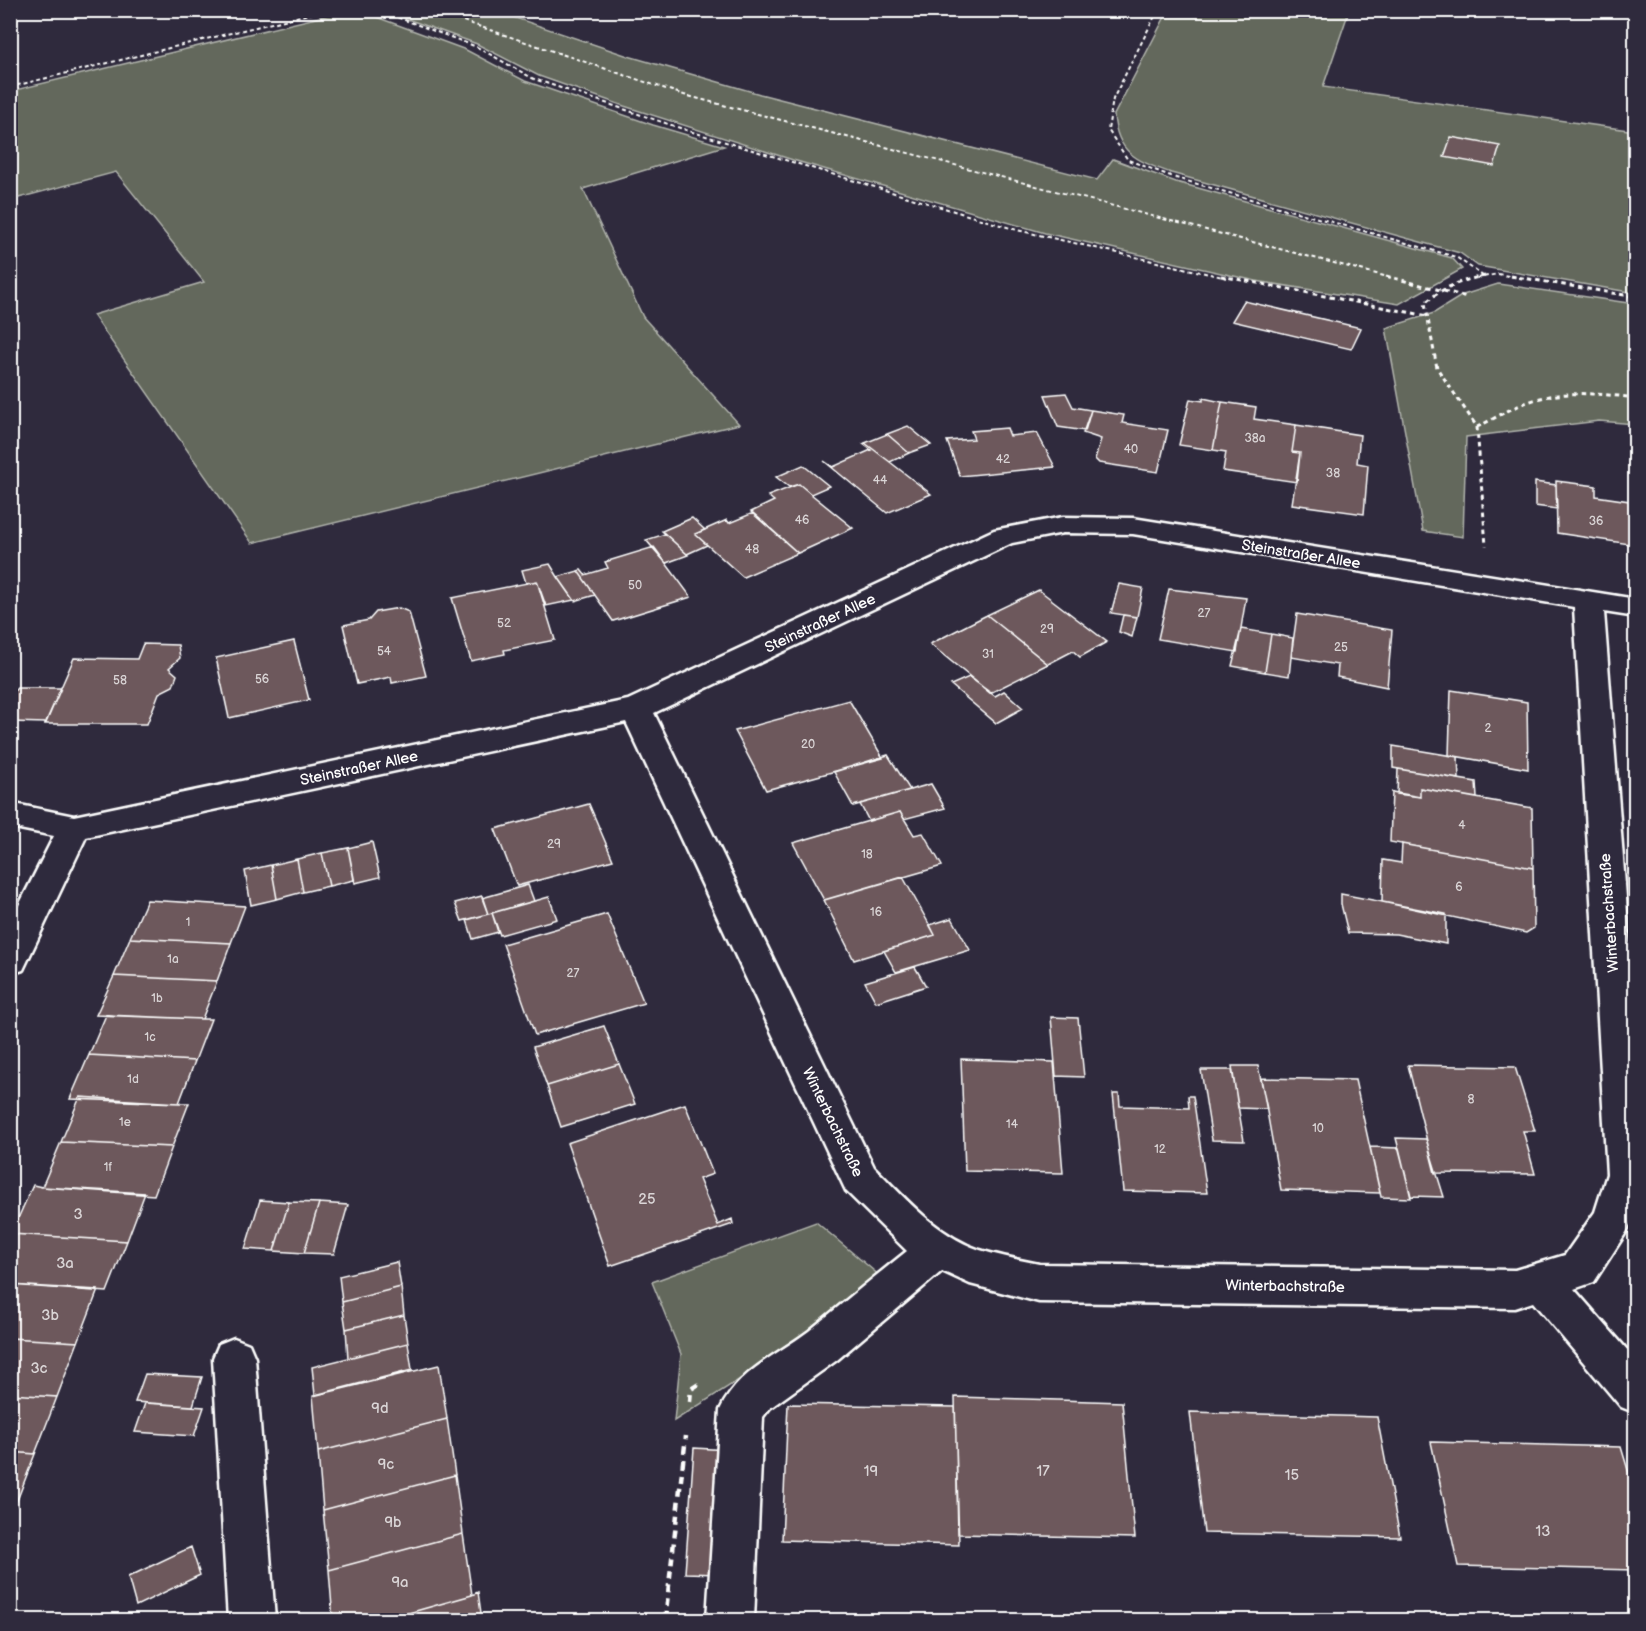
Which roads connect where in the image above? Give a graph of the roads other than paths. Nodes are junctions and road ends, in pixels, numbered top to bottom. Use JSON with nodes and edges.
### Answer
{"nodes":[{"id":1,"x":1588,"y":600,"type":"junction"},
{"id":2,"x":1635,"y":608,"type":"edge"},
{"id":3,"x":636,"y":709,"type":"junction"},
{"id":4,"x":10,"y":815,"type":"edge"},
{"id":5,"x":74,"y":828,"type":"junction"},
{"id":6,"x":10,"y":960,"type":"edge"},
{"id":7,"x":939,"y":1249,"type":"junction"},
{"id":8,"x":1541,"y":1281,"type":"junction"},
{"id":9,"x":234,"y":1358,"type":"dead end"},
{"id":10,"x":1635,"y":1393,"type":"edge"},
{"id":11,"x":252,"y":1620,"type":"edge"},
{"id":12,"x":730,"y":1620,"type":"edge"}],
"edges":[{"from":1,"to":2,"type":"street","name":"Steinstraßer Allee"},
{"from":1,"to":3,"type":"street","name":"Steinstraßer Allee"},
{"from":1,"to":8,"type":"street","name":"Winterbachstraße"},
{"from":3,"to":5,"type":"street","name":"Steinstraßer Allee"},
{"from":3,"to":7,"type":"street","name":"Winterbachstraße"},
{"from":4,"to":5,"type":"street","name":"Steinstraßer Allee"},
{"from":5,"to":6,"type":"street"},
{"from":7,"to":8,"type":"street","name":"Winterbachstraße"},
{"from":7,"to":12,"type":"street"},
{"from":8,"to":10,"type":"street"},
{"from":9,"to":11,"type":"street"}]}
